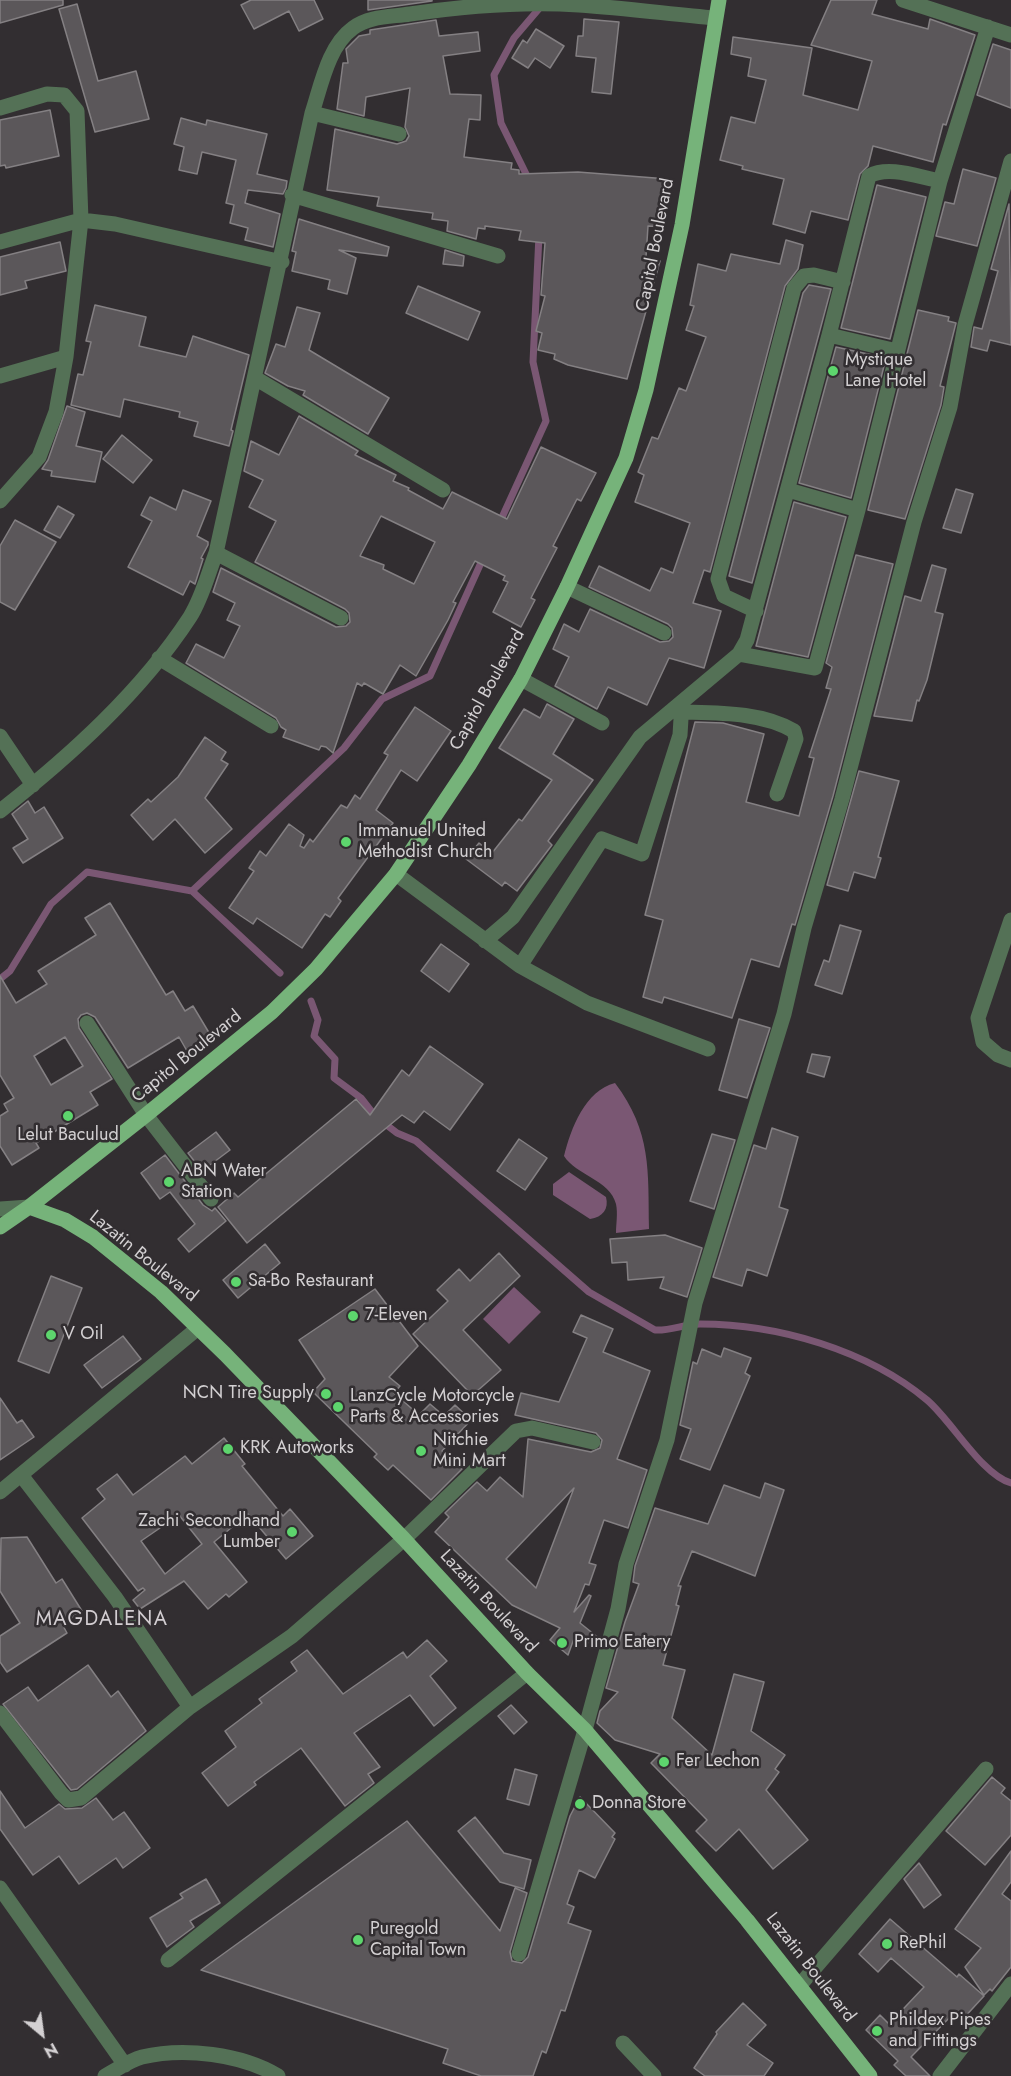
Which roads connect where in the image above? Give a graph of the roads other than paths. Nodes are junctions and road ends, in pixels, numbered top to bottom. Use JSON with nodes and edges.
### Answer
{"nodes":[{"id":1,"x":720,"y":0,"type":"edge"},
{"id":2,"x":903,"y":0,"type":"edge"},
{"id":3,"x":716,"y":18,"type":"junction"},
{"id":4,"x":988,"y":27,"type":"junction"},
{"id":5,"x":1011,"y":35,"type":"edge"},
{"id":6,"x":0,"y":108,"type":"edge"},
{"id":7,"x":312,"y":114,"type":"junction"},
{"id":8,"x":399,"y":134,"type":"dead end"},
{"id":9,"x":1011,"y":160,"type":"edge"},
{"id":10,"x":940,"y":181,"type":"junction"},
{"id":11,"x":292,"y":195,"type":"junction"},
{"id":12,"x":81,"y":220,"type":"junction"},
{"id":13,"x":0,"y":242,"type":"edge"},
{"id":14,"x":498,"y":256,"type":"dead end"},
{"id":15,"x":282,"y":262,"type":"junction"},
{"id":16,"x":843,"y":282,"type":"junction"},
{"id":17,"x":829,"y":335,"type":"junction"},
{"id":18,"x":897,"y":351,"type":"junction"},
{"id":19,"x":66,"y":357,"type":"junction"},
{"id":20,"x":0,"y":376,"type":"edge"},
{"id":21,"x":255,"y":378,"type":"junction"},
{"id":22,"x":442,"y":490,"type":"dead end"},
{"id":23,"x":788,"y":490,"type":"junction"},
{"id":24,"x":1,"y":498,"type":"edge"},
{"id":25,"x":858,"y":510,"type":"junction"},
{"id":26,"x":216,"y":553,"type":"junction"},
{"id":27,"x":567,"y":587,"type":"junction"},
{"id":28,"x":756,"y":611,"type":"junction"},
{"id":29,"x":341,"y":618,"type":"dead end"},
{"id":30,"x":664,"y":633,"type":"dead end"},
{"id":31,"x":739,"y":654,"type":"junction"},
{"id":32,"x":159,"y":658,"type":"junction"},
{"id":33,"x":521,"y":679,"type":"junction"},
{"id":34,"x":682,"y":707,"type":"junction"},
{"id":35,"x":602,"y":723,"type":"dead end"},
{"id":36,"x":271,"y":726,"type":"dead end"},
{"id":37,"x":0,"y":736,"type":"edge"},
{"id":38,"x":33,"y":785,"type":"junction"},
{"id":39,"x":777,"y":794,"type":"dead end"},
{"id":40,"x":0,"y":811,"type":"edge"},
{"id":41,"x":396,"y":874,"type":"junction"},
{"id":42,"x":1011,"y":920,"type":"edge"},
{"id":43,"x":485,"y":940,"type":"junction"},
{"id":44,"x":520,"y":966,"type":"junction"},
{"id":45,"x":87,"y":1023,"type":"dead end"},
{"id":46,"x":708,"y":1049,"type":"dead end"},
{"id":47,"x":1011,"y":1060,"type":"edge"},
{"id":48,"x":146,"y":1115,"type":"junction"},
{"id":49,"x":211,"y":1199,"type":"dead end"},
{"id":50,"x":29,"y":1207,"type":"junction"},
{"id":51,"x":0,"y":1209,"type":"edge"},
{"id":52,"x":0,"y":1227,"type":"edge"},
{"id":53,"x":198,"y":1328,"type":"junction"},
{"id":54,"x":593,"y":1442,"type":"dead end"},
{"id":55,"x":21,"y":1474,"type":"junction"},
{"id":56,"x":0,"y":1492,"type":"edge"},
{"id":57,"x":404,"y":1539,"type":"junction"},
{"id":58,"x":527,"y":1673,"type":"junction"},
{"id":59,"x":190,"y":1707,"type":"junction"},
{"id":60,"x":0,"y":1713,"type":"edge"},
{"id":61,"x":585,"y":1730,"type":"junction"},
{"id":62,"x":986,"y":1769,"type":"dead end"},
{"id":63,"x":0,"y":1888,"type":"edge"},
{"id":64,"x":519,"y":1954,"type":"dead end"},
{"id":65,"x":168,"y":1960,"type":"dead end"},
{"id":66,"x":1011,"y":1984,"type":"edge"},
{"id":67,"x":800,"y":1985,"type":"junction"},
{"id":68,"x":623,"y":2043,"type":"dead end"},
{"id":69,"x":125,"y":2065,"type":"junction"},
{"id":70,"x":105,"y":2076,"type":"edge"},
{"id":71,"x":278,"y":2076,"type":"edge"},
{"id":72,"x":654,"y":2076,"type":"edge"},
{"id":73,"x":870,"y":2076,"type":"edge"},
{"id":74,"x":940,"y":2076,"type":"edge"}],
"edges":[{"from":1,"to":3,"type":"main road","name":"Capitol Boulevard"},
{"from":2,"to":4,"type":"street"},
{"from":3,"to":7,"type":"street"},
{"from":3,"to":27,"type":"main road","name":"Capitol Boulevard"},
{"from":4,"to":5,"type":"street"},
{"from":4,"to":10,"type":"street"},
{"from":6,"to":12,"type":"street"},
{"from":7,"to":8,"type":"street"},
{"from":7,"to":11,"type":"street"},
{"from":9,"to":61,"type":"street"},
{"from":10,"to":16,"type":"street"},
{"from":10,"to":18,"type":"street"},
{"from":11,"to":14,"type":"street"},
{"from":11,"to":15,"type":"street"},
{"from":12,"to":13,"type":"street"},
{"from":12,"to":15,"type":"street"},
{"from":12,"to":19,"type":"street"},
{"from":15,"to":21,"type":"street"},
{"from":16,"to":17,"type":"street"},
{"from":16,"to":28,"type":"street"},
{"from":17,"to":18,"type":"street"},
{"from":17,"to":23,"type":"street"},
{"from":18,"to":25,"type":"street"},
{"from":19,"to":20,"type":"street"},
{"from":19,"to":24,"type":"street"},
{"from":21,"to":22,"type":"street"},
{"from":21,"to":26,"type":"street"},
{"from":23,"to":25,"type":"street"},
{"from":23,"to":28,"type":"street"},
{"from":25,"to":31,"type":"street"},
{"from":26,"to":29,"type":"street"},
{"from":26,"to":32,"type":"street"},
{"from":27,"to":30,"type":"street"},
{"from":27,"to":33,"type":"main road","name":"Capitol Boulevard"},
{"from":28,"to":31,"type":"street"},
{"from":31,"to":34,"type":"street"},
{"from":32,"to":36,"type":"street"},
{"from":32,"to":38,"type":"street"},
{"from":33,"to":35,"type":"street"},
{"from":33,"to":41,"type":"main road","name":"Capitol Boulevard"},
{"from":34,"to":39,"type":"street"},
{"from":34,"to":43,"type":"street"},
{"from":34,"to":44,"type":"street"},
{"from":37,"to":38,"type":"street"},
{"from":38,"to":40,"type":"street"},
{"from":41,"to":43,"type":"street"},
{"from":41,"to":48,"type":"main road","name":"Capitol Boulevard"},
{"from":42,"to":47,"type":"street"},
{"from":43,"to":44,"type":"street"},
{"from":44,"to":46,"type":"street"},
{"from":45,"to":48,"type":"street"},
{"from":48,"to":49,"type":"street"},
{"from":48,"to":50,"type":"main road","name":"Capitol Boulevard"},
{"from":50,"to":51,"type":"street"},
{"from":50,"to":52,"type":"main road","name":"Capitol Boulevard"},
{"from":50,"to":53,"type":"main road","name":"Lazatin Boulevard"},
{"from":53,"to":55,"type":"street"},
{"from":53,"to":57,"type":"main road","name":"Lazatin Boulevard"},
{"from":54,"to":57,"type":"street"},
{"from":55,"to":56,"type":"street"},
{"from":55,"to":59,"type":"street"},
{"from":57,"to":58,"type":"main road","name":"Lazatin Boulevard"},
{"from":57,"to":59,"type":"street"},
{"from":58,"to":61,"type":"main road","name":"Lazatin Boulevard"},
{"from":58,"to":65,"type":"street"},
{"from":59,"to":60,"type":"street"},
{"from":61,"to":64,"type":"street"},
{"from":61,"to":67,"type":"main road","name":"Lazatin Boulevard"},
{"from":62,"to":67,"type":"street"},
{"from":63,"to":69,"type":"street"},
{"from":66,"to":74,"type":"street"},
{"from":67,"to":73,"type":"main road","name":"Lazatin Boulevard"},
{"from":68,"to":72,"type":"street"},
{"from":69,"to":70,"type":"street"},
{"from":69,"to":71,"type":"street"}]}
